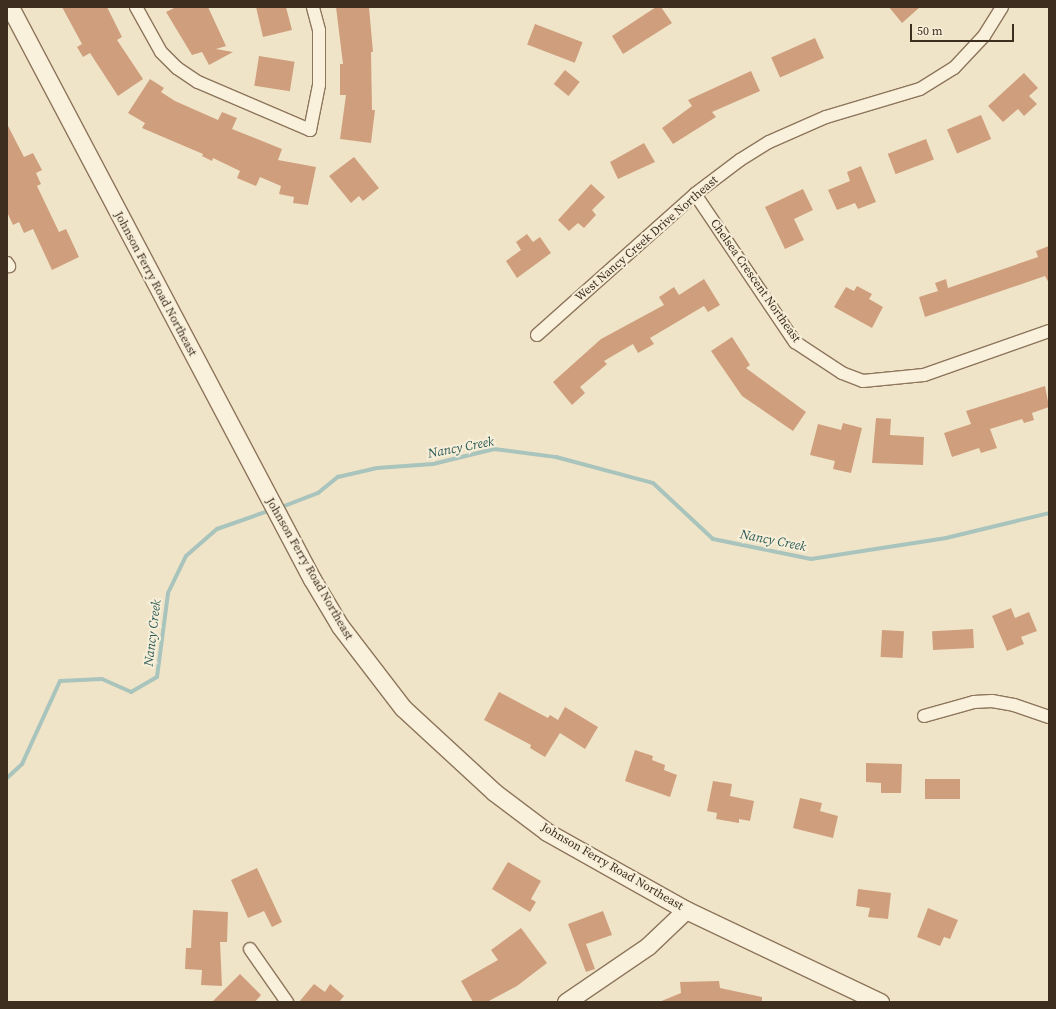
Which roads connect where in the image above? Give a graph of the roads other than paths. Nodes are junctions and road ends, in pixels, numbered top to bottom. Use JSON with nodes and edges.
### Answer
{"nodes":[{"id":1,"x":10,"y":7,"type":"edge"},
{"id":2,"x":136,"y":7,"type":"edge"},
{"id":3,"x":314,"y":7,"type":"edge"},
{"id":4,"x":1002,"y":7,"type":"edge"},
{"id":5,"x":695,"y":194,"type":"junction"},
{"id":6,"x":1049,"y":331,"type":"edge"},
{"id":7,"x":537,"y":335,"type":"dead end"},
{"id":8,"x":924,"y":716,"type":"dead end"},
{"id":9,"x":1049,"y":717,"type":"edge"},
{"id":10,"x":686,"y":910,"type":"junction"},
{"id":11,"x":250,"y":949,"type":"dead end"},
{"id":12,"x":287,"y":1002,"type":"edge"},
{"id":13,"x":566,"y":1002,"type":"edge"},
{"id":14,"x":880,"y":1002,"type":"edge"}],
"edges":[{"from":1,"to":10,"type":"main road","name":"Johnson Ferry Road Northeast"},
{"from":2,"to":3,"type":"street"},
{"from":4,"to":5,"type":"street","name":"West Nancy Creek Drive Northeast"},
{"from":5,"to":6,"type":"street","name":"Chelsea Crescent Northeast"},
{"from":5,"to":7,"type":"street","name":"West Nancy Creek Drive Northeast"},
{"from":8,"to":9,"type":"street"},
{"from":10,"to":13,"type":"main road"},
{"from":10,"to":14,"type":"main road","name":"Johnson Ferry Road Northeast"},
{"from":11,"to":12,"type":"street"}]}
